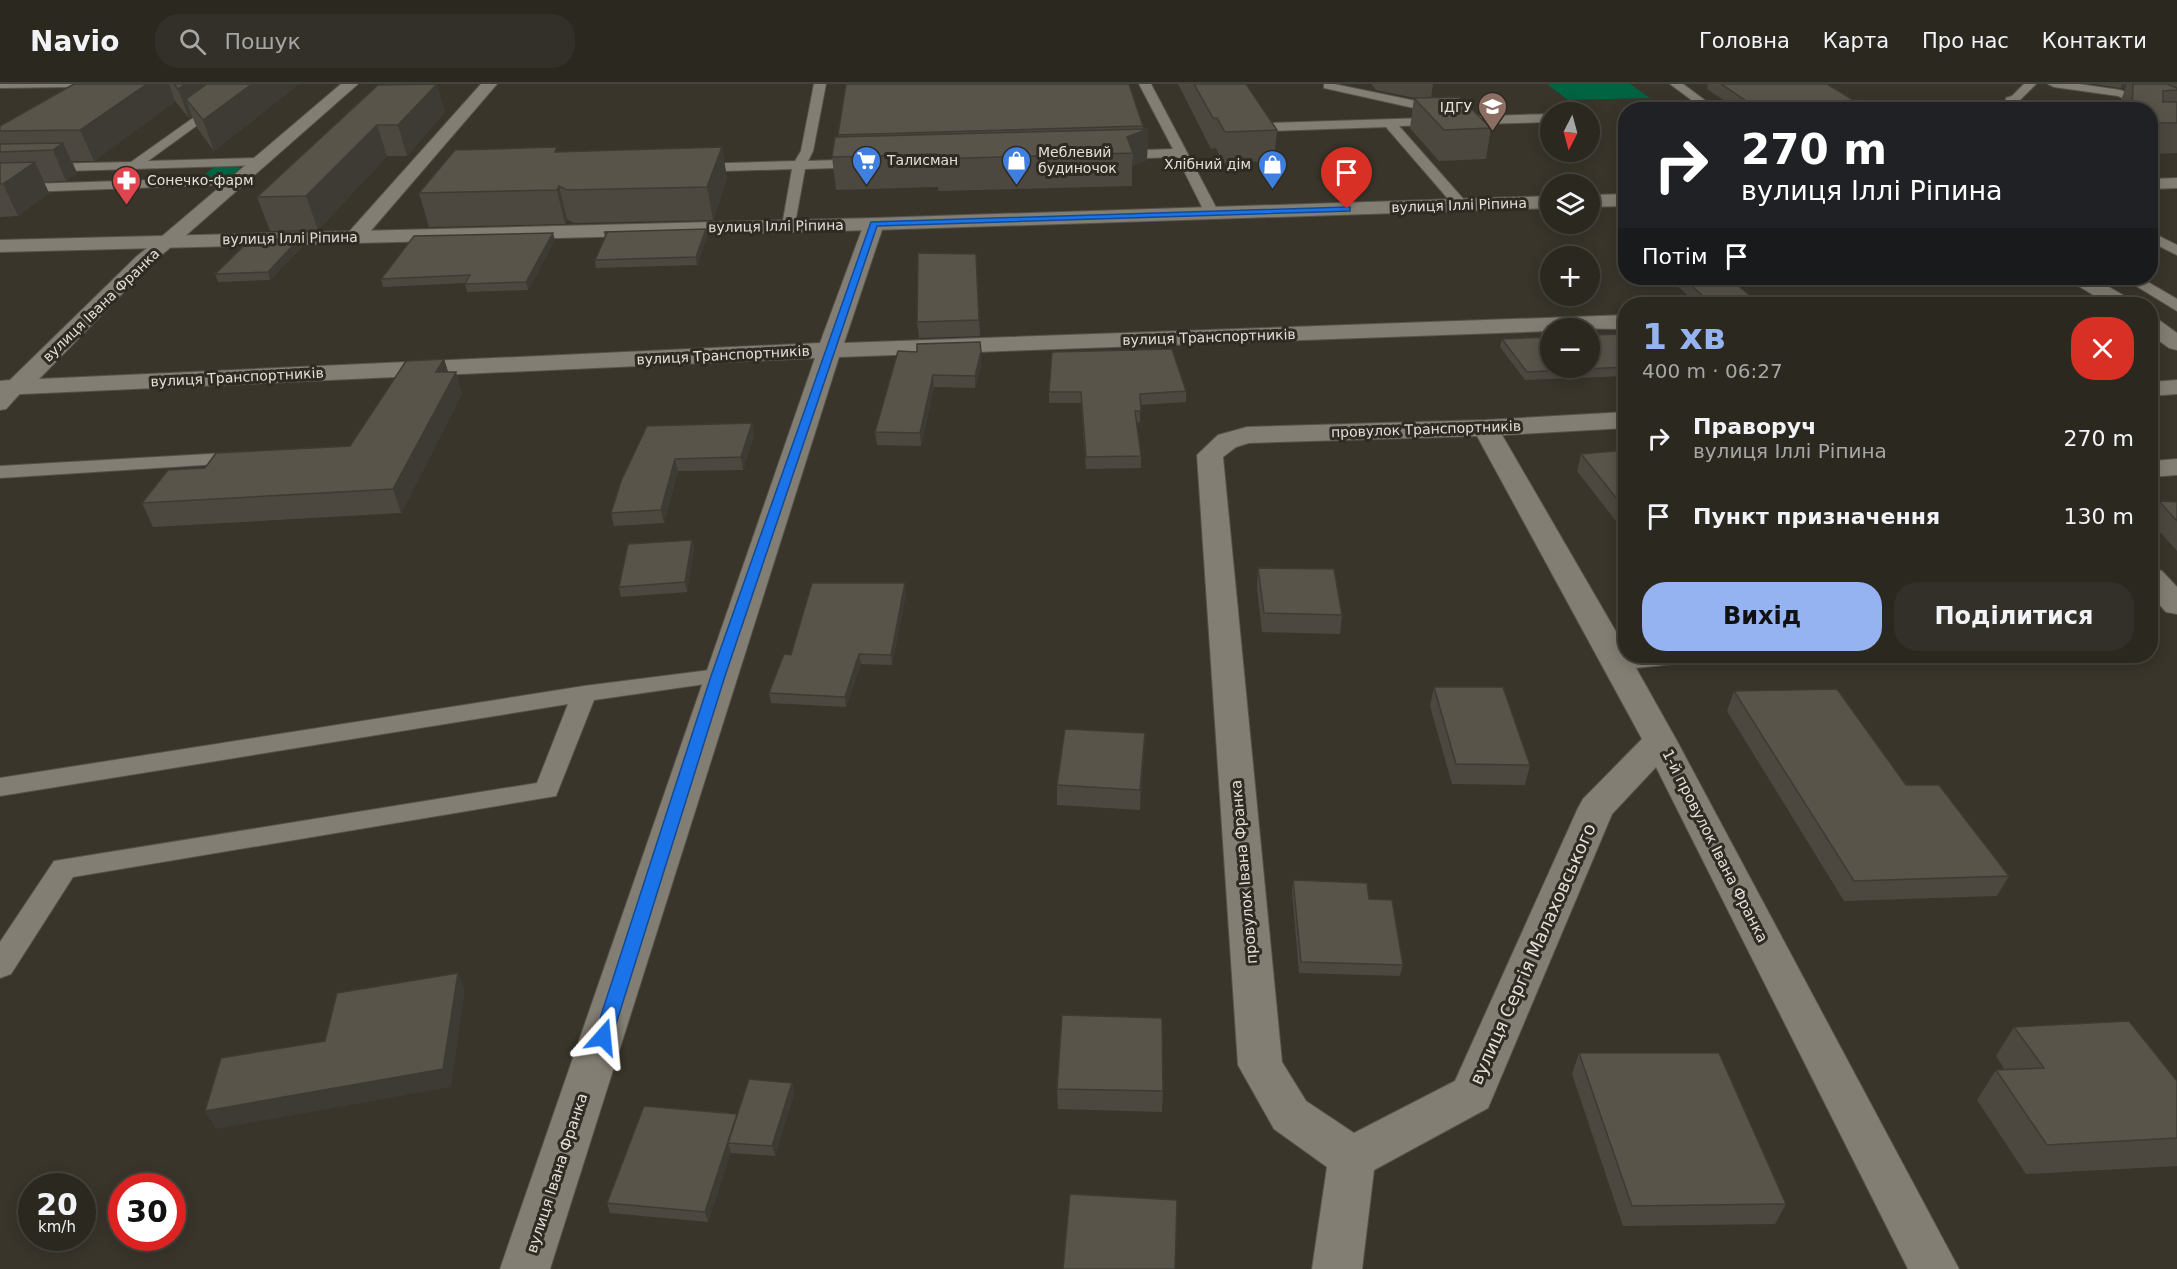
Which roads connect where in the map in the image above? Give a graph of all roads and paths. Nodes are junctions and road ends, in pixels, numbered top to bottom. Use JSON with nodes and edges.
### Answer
{"nodes":[{"id":1,"x":70,"y":84,"type":"edge"},
{"id":2,"x":248,"y":84,"type":"edge"},
{"id":3,"x":350,"y":84,"type":"edge"},
{"id":4,"x":489,"y":84,"type":"edge"},
{"id":5,"x":820,"y":84,"type":"edge"},
{"id":6,"x":1145,"y":84,"type":"edge"},
{"id":7,"x":1676,"y":84,"type":"edge"},
{"id":8,"x":2030,"y":84,"type":"edge"},
{"id":9,"x":2054,"y":84,"type":"edge"},
{"id":10,"x":0,"y":85,"type":"edge"},
{"id":11,"x":1328,"y":86,"type":"dead end"},
{"id":12,"x":2139,"y":89,"type":"edge"},
{"id":13,"x":1245,"y":93,"type":"edge"},
{"id":14,"x":2120,"y":93,"type":"junction"},
{"id":15,"x":1702,"y":102,"type":"edge"},
{"id":16,"x":2014,"y":102,"type":"edge"},
{"id":17,"x":2137,"y":102,"type":"edge"},
{"id":18,"x":2158,"y":113,"type":"edge"},
{"id":19,"x":1540,"y":118,"type":"edge"},
{"id":20,"x":1489,"y":120,"type":"junction"},
{"id":21,"x":2174,"y":122,"type":"edge"},
{"id":22,"x":1389,"y":123,"type":"junction"},
{"id":23,"x":1181,"y":153,"type":"junction"},
{"id":24,"x":1097,"y":155,"type":"edge"},
{"id":25,"x":260,"y":162,"type":"junction"},
{"id":26,"x":882,"y":162,"type":"edge"},
{"id":27,"x":799,"y":165,"type":"junction"},
{"id":28,"x":133,"y":166,"type":"junction"},
{"id":29,"x":682,"y":168,"type":"edge"},
{"id":30,"x":0,"y":169,"type":"edge"},
{"id":31,"x":239,"y":181,"type":"junction"},
{"id":32,"x":2177,"y":183,"type":"edge"},
{"id":33,"x":2158,"y":184,"type":"edge"},
{"id":34,"x":0,"y":189,"type":"edge"},
{"id":35,"x":1618,"y":200,"type":"edge"},
{"id":36,"x":1600,"y":201,"type":"edge"},
{"id":37,"x":1540,"y":202,"type":"edge"},
{"id":38,"x":1461,"y":205,"type":"junction"},
{"id":39,"x":1212,"y":213,"type":"junction"},
{"id":40,"x":874,"y":224,"type":"junction"},
{"id":41,"x":789,"y":226,"type":"junction"},
{"id":42,"x":2177,"y":232,"type":"edge"},
{"id":43,"x":2158,"y":234,"type":"edge"},
{"id":44,"x":355,"y":237,"type":"junction"},
{"id":45,"x":2158,"y":239,"type":"edge"},
{"id":46,"x":168,"y":241,"type":"junction"},
{"id":47,"x":0,"y":246,"type":"edge"},
{"id":48,"x":2177,"y":251,"type":"edge"},
{"id":49,"x":2091,"y":285,"type":"edge"},
{"id":50,"x":2142,"y":285,"type":"edge"},
{"id":51,"x":2110,"y":297,"type":"edge"},
{"id":52,"x":2177,"y":306,"type":"edge"},
{"id":53,"x":1618,"y":322,"type":"edge"},
{"id":54,"x":2158,"y":330,"type":"edge"},
{"id":55,"x":2177,"y":343,"type":"edge"},
{"id":56,"x":829,"y":350,"type":"junction"},
{"id":57,"x":2177,"y":387,"type":"edge"},
{"id":58,"x":9,"y":388,"type":"edge"},
{"id":59,"x":2158,"y":388,"type":"edge"},
{"id":60,"x":0,"y":405,"type":"edge"},
{"id":61,"x":1618,"y":420,"type":"edge"},
{"id":62,"x":1485,"y":428,"type":"junction"},
{"id":63,"x":1227,"y":441,"type":"joint"},
{"id":64,"x":259,"y":458,"type":"edge"},
{"id":65,"x":2177,"y":467,"type":"edge"},
{"id":66,"x":2158,"y":468,"type":"edge"},
{"id":67,"x":0,"y":472,"type":"edge"},
{"id":68,"x":2158,"y":585,"type":"edge"},
{"id":69,"x":2177,"y":605,"type":"edge"},
{"id":70,"x":2177,"y":610,"type":"edge"},
{"id":71,"x":2158,"y":611,"type":"edge"},
{"id":72,"x":1616,"y":660,"type":"joint"},
{"id":73,"x":718,"y":676,"type":"junction"},
{"id":74,"x":584,"y":694,"type":"junction"},
{"id":75,"x":1660,"y":741,"type":"junction"},
{"id":76,"x":0,"y":788,"type":"edge"},
{"id":77,"x":0,"y":966,"type":"edge"},
{"id":78,"x":1352,"y":1158,"type":"junction"},
{"id":79,"x":525,"y":1269,"type":"edge"},
{"id":80,"x":1337,"y":1269,"type":"edge"},
{"id":81,"x":1934,"y":1269,"type":"edge"}],
"edges":[{"from":1,"to":10,"type":"lane"},
{"from":2,"to":28,"type":"lane"},
{"from":3,"to":25,"type":"street","name":"вулиця Івана Франка"},
{"from":4,"to":44,"type":"street"},
{"from":5,"to":27,"type":"lane"},
{"from":6,"to":23,"type":"lane"},
{"from":7,"to":15,"type":"lane"},
{"from":8,"to":16,"type":"lane"},
{"from":9,"to":14,"type":"lane"},
{"from":11,"to":20,"type":"lane"},
{"from":12,"to":14,"type":"lane"},
{"from":13,"to":22,"type":"lane"},
{"from":14,"to":17,"type":"lane"},
{"from":18,"to":21,"type":"lane"},
{"from":19,"to":20,"type":"lane"},
{"from":20,"to":22,"type":"lane"},
{"from":22,"to":38,"type":"lane"},
{"from":23,"to":24,"type":"lane"},
{"from":23,"to":39,"type":"lane"},
{"from":25,"to":28,"type":"lane"},
{"from":25,"to":31,"type":"street","name":"вулиця Івана Франка"},
{"from":26,"to":27,"type":"lane"},
{"from":27,"to":29,"type":"lane"},
{"from":27,"to":41,"type":"lane"},
{"from":28,"to":30,"type":"lane"},
{"from":31,"to":34,"type":"lane"},
{"from":31,"to":46,"type":"street","name":"вулиця Івана Франка"},
{"from":32,"to":33,"type":"street"},
{"from":35,"to":36,"type":"street"},
{"from":37,"to":38,"type":"street","name":"вулиця Іллі Ріпина"},
{"from":38,"to":39,"type":"street","name":"вулиця Іллі Ріпина"},
{"from":39,"to":40,"type":"street","name":"вулиця Іллі Ріпина"},
{"from":40,"to":41,"type":"street","name":"вулиця Іллі Ріпина"},
{"from":40,"to":56,"type":"street","name":"вулиця Івана Франка"},
{"from":41,"to":44,"type":"street","name":"вулиця Іллі Ріпина"},
{"from":42,"to":43,"type":"lane"},
{"from":44,"to":46,"type":"street","name":"вулиця Іллі Ріпина"},
{"from":45,"to":48,"type":"lane"},
{"from":46,"to":47,"type":"street","name":"вулиця Іллі Ріпина"},
{"from":46,"to":58,"type":"street","name":"вулиця Івана Франка"},
{"from":49,"to":51,"type":"street"},
{"from":50,"to":52,"type":"lane"},
{"from":53,"to":56,"type":"street","name":"вулиця Транспортників"},
{"from":54,"to":55,"type":"street"},
{"from":56,"to":58,"type":"street","name":"вулиця Транспортників"},
{"from":56,"to":73,"type":"street","name":"вулиця Івана Франка"},
{"from":57,"to":59,"type":"street"},
{"from":58,"to":60,"type":"lane"},
{"from":61,"to":62,"type":"street","name":"провулок Транспортників"},
{"from":62,"to":63,"type":"street","name":"провулок Транспортників"},
{"from":62,"to":72,"type":"street","name":"1-й провулок Івана Франка"},
{"from":63,"to":78,"type":"street","name":"провулок Івана Франка"},
{"from":64,"to":67,"type":"lane"},
{"from":65,"to":66,"type":"street"},
{"from":68,"to":69,"type":"street"},
{"from":70,"to":71,"type":"street"},
{"from":72,"to":75,"type":"street","name":"1-й провулок Івана Франка"},
{"from":73,"to":74,"type":"lane"},
{"from":73,"to":79,"type":"street","name":"вулиця Івана Франка"},
{"from":74,"to":76,"type":"lane"},
{"from":74,"to":77,"type":"lane"},
{"from":75,"to":78,"type":"street","name":"вулиця Сергія Малаховського"},
{"from":75,"to":81,"type":"street","name":"1-й провулок Івана Франка"},
{"from":78,"to":80,"type":"street"}]}
